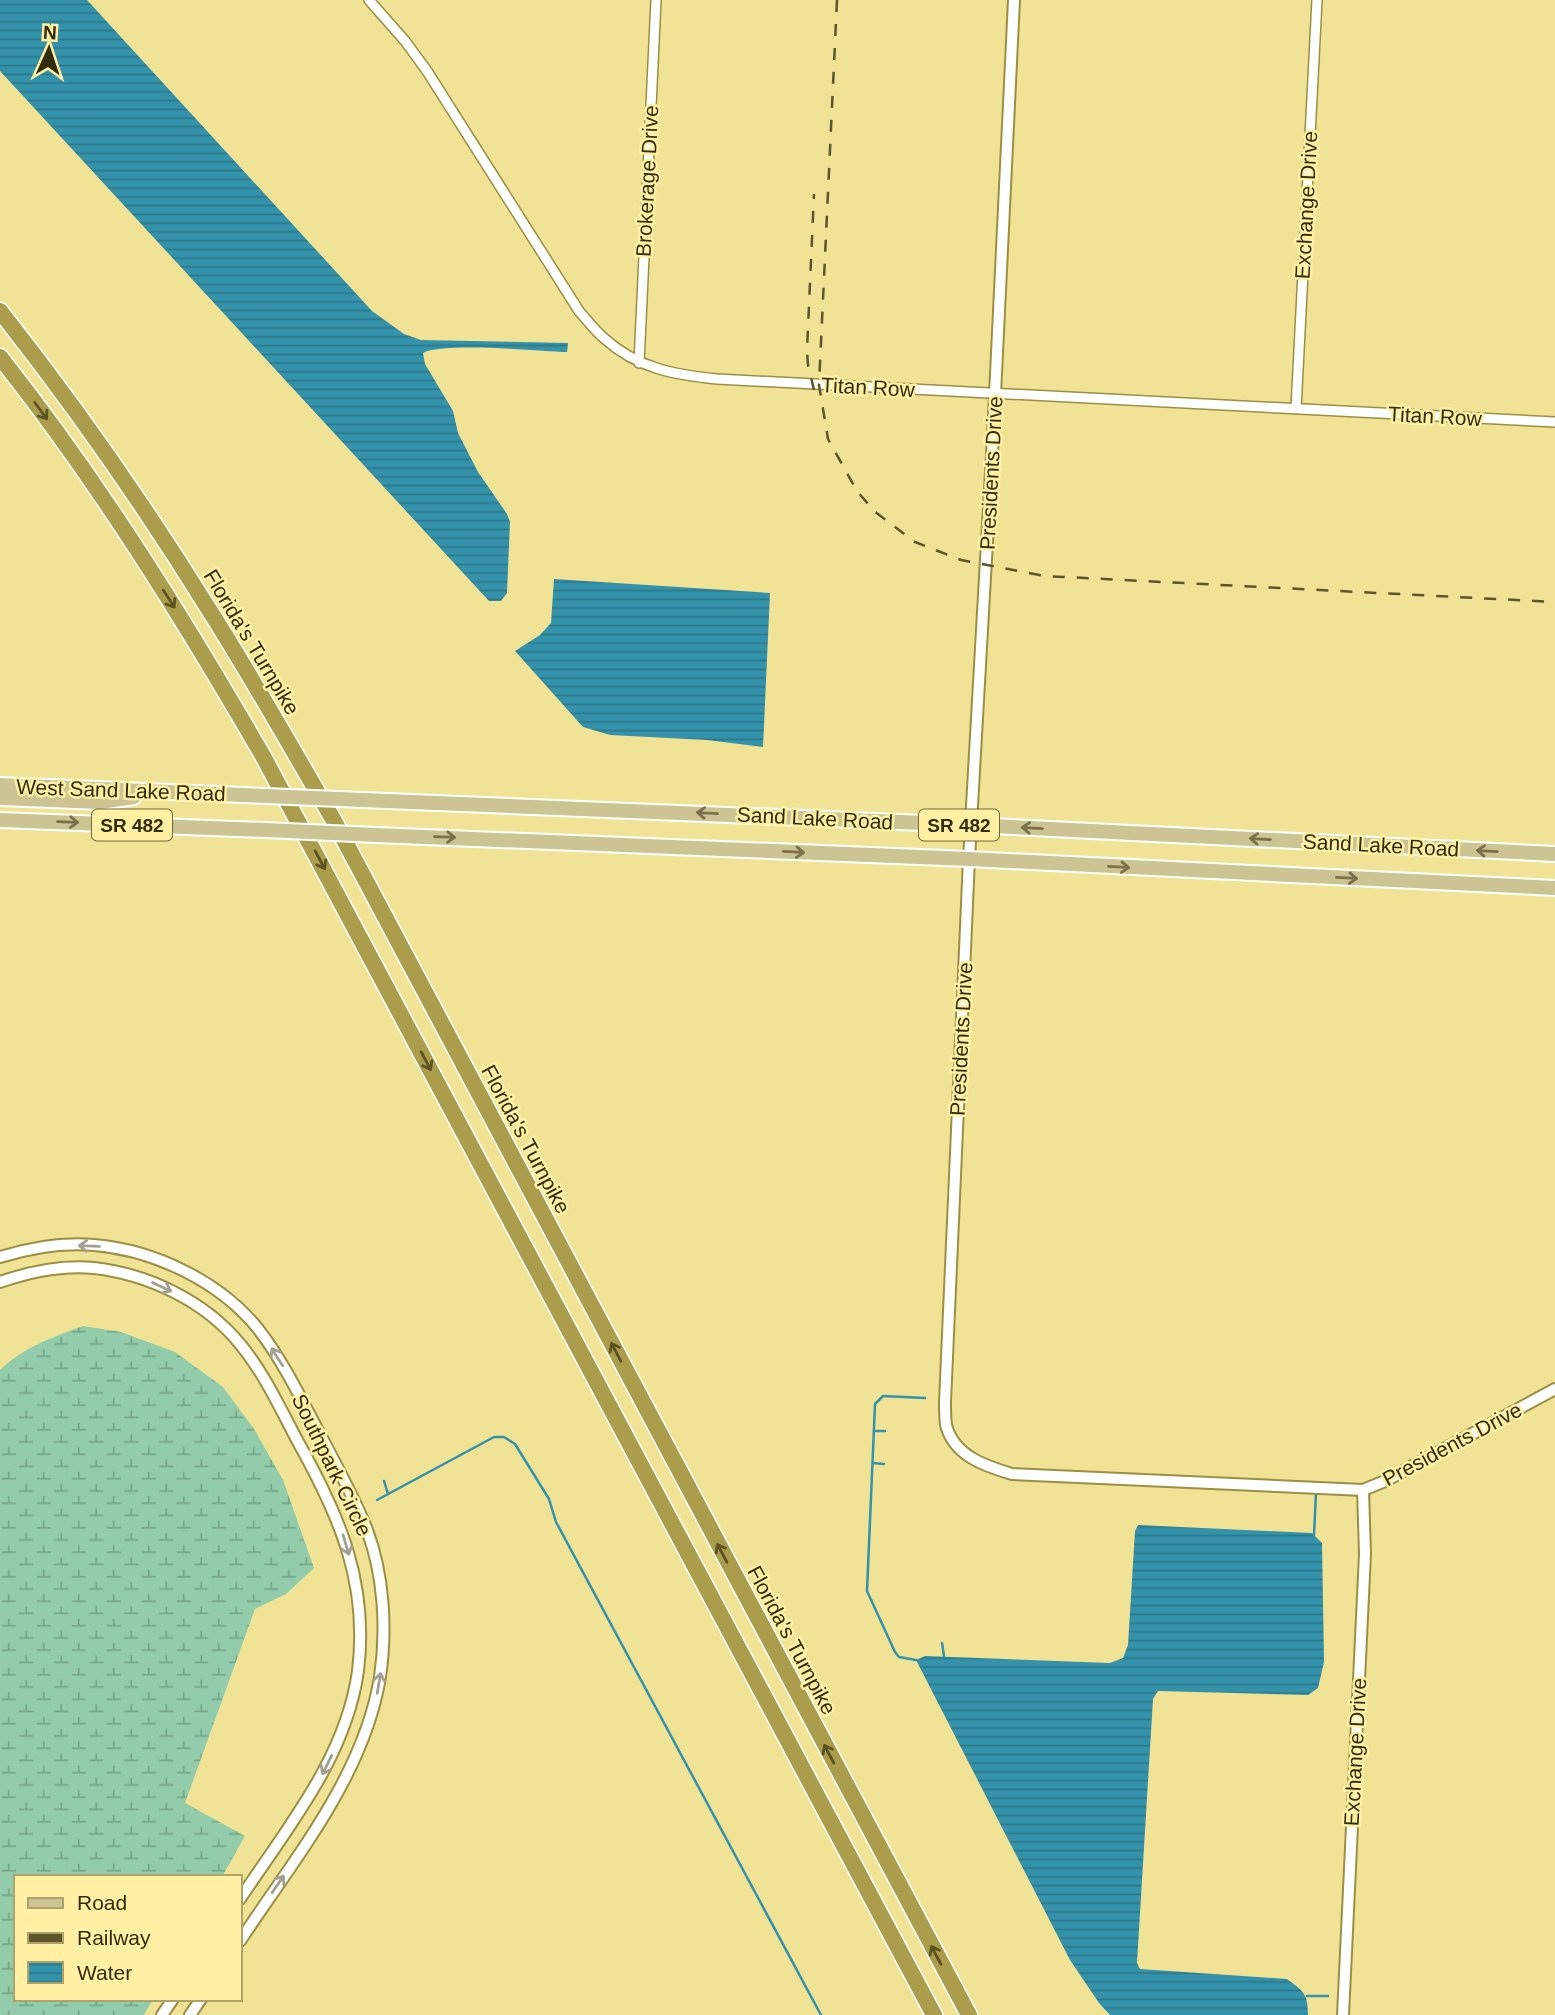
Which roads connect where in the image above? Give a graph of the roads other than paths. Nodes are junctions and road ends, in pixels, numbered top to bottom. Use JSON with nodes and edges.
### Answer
{"nodes":[{"id":1,"x":369,"y":0,"type":"edge"},
{"id":2,"x":656,"y":0,"type":"edge"},
{"id":3,"x":1014,"y":0,"type":"edge"},
{"id":4,"x":1317,"y":0,"type":"edge"},
{"id":5,"x":0,"y":311,"type":"edge"},
{"id":6,"x":0,"y":357,"type":"edge"},
{"id":7,"x":639,"y":363,"type":"junction"},
{"id":8,"x":996,"y":394,"type":"junction"},
{"id":9,"x":1296,"y":409,"type":"junction"},
{"id":10,"x":1555,"y":422,"type":"edge"},
{"id":11,"x":0,"y":785,"type":"edge"},
{"id":12,"x":170,"y":792,"type":"junction"},
{"id":13,"x":243,"y":795,"type":"joint"},
{"id":14,"x":0,"y":798,"type":"edge"},
{"id":15,"x":0,"y":820,"type":"edge"},
{"id":16,"x":972,"y":825,"type":"junction"},
{"id":17,"x":265,"y":830,"type":"joint"},
{"id":18,"x":1555,"y":854,"type":"edge"},
{"id":19,"x":969,"y":859,"type":"junction"},
{"id":20,"x":1555,"y":888,"type":"edge"},
{"id":21,"x":0,"y":1257,"type":"edge"},
{"id":22,"x":0,"y":1282,"type":"edge"},
{"id":23,"x":1555,"y":1389,"type":"edge"},
{"id":24,"x":1363,"y":1490,"type":"junction"},
{"id":25,"x":242,"y":1896,"type":"edge"},
{"id":26,"x":242,"y":1938,"type":"edge"},
{"id":27,"x":933,"y":2015,"type":"edge"},
{"id":28,"x":968,"y":2015,"type":"edge"},
{"id":29,"x":1343,"y":2015,"type":"edge"}],
"edges":[{"from":1,"to":7,"type":"street","name":"Titan Row"},
{"from":2,"to":7,"type":"street","name":"Brokerage Drive"},
{"from":3,"to":8,"type":"street","name":"Presidents Drive"},
{"from":4,"to":9,"type":"street","name":"Exchange Drive"},
{"from":28,"to":5,"type":"highway","name":"Florida's Turnpike","one_way":true},
{"from":6,"to":27,"type":"highway","one_way":true},
{"from":7,"to":8,"type":"street","name":"Titan Row"},
{"from":8,"to":9,"type":"street","name":"Titan Row"},
{"from":8,"to":16,"type":"street","name":"Presidents Drive"},
{"from":9,"to":10,"type":"street","name":"Titan Row"},
{"from":11,"to":12,"type":"main road","name":"West Sand Lake Road","number":"SR 482"},
{"from":12,"to":13,"type":"main road","name":"West Sand Lake Road","number":"SR 482"},
{"from":12,"to":14,"type":"main road"},
{"from":16,"to":13,"type":"main road","name":"Sand Lake Road","number":"SR 482","one_way":true,"bridge":true},
{"from":15,"to":17,"type":"main road","name":"West Sand Lake Road","number":"SR 482","one_way":true},
{"from":18,"to":16,"type":"main road","name":"Sand Lake Road","number":"SR 482","one_way":true},
{"from":16,"to":19,"type":"street","name":"Presidents Drive"},
{"from":17,"to":19,"type":"main road","name":"Sand Lake Road","number":"SR 482","one_way":true,"bridge":true},
{"from":19,"to":20,"type":"main road","name":"Sand Lake Road","number":"SR 482","one_way":true},
{"from":19,"to":24,"type":"street","name":"Presidents Drive"},
{"from":26,"to":21,"type":"street","name":"Southpark Circle","one_way":true},
{"from":22,"to":25,"type":"street","name":"Southpark Circle","one_way":true},
{"from":23,"to":24,"type":"street","name":"Presidents Drive"},
{"from":24,"to":29,"type":"street","name":"Exchange Drive"}]}
